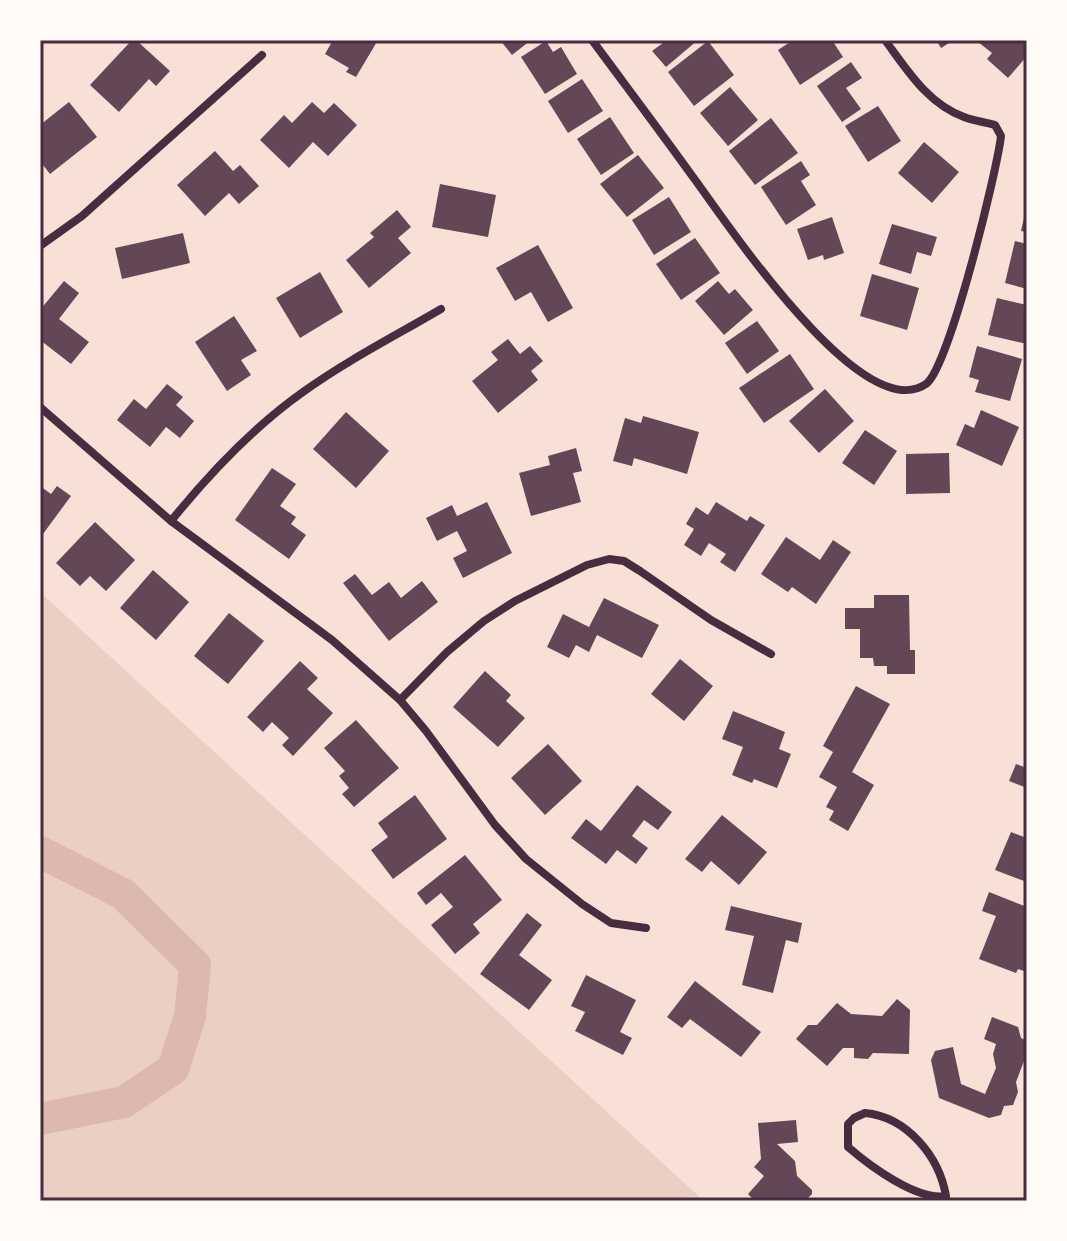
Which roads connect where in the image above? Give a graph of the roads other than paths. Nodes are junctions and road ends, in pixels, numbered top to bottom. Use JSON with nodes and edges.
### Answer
{"nodes":[{"id":1,"x":592,"y":40,"type":"edge"},
{"id":2,"x":885,"y":40,"type":"edge"},
{"id":3,"x":262,"y":55,"type":"dead end"},
{"id":4,"x":40,"y":246,"type":"edge"},
{"id":5,"x":441,"y":309,"type":"dead end"},
{"id":6,"x":40,"y":407,"type":"edge"},
{"id":7,"x":171,"y":521,"type":"junction"},
{"id":8,"x":771,"y":654,"type":"dead end"},
{"id":9,"x":400,"y":700,"type":"junction"},
{"id":10,"x":646,"y":928,"type":"dead end"},
{"id":11,"x":950,"y":1198,"type":"edge"}],
"edges":[{"from":1,"to":2,"type":"street"},
{"from":3,"to":4,"type":"street"},
{"from":5,"to":7,"type":"street"},
{"from":6,"to":7,"type":"street"},
{"from":7,"to":9,"type":"street"},
{"from":8,"to":9,"type":"street"},
{"from":9,"to":10,"type":"street"},
{"from":11,"to":11,"type":"street"}]}
